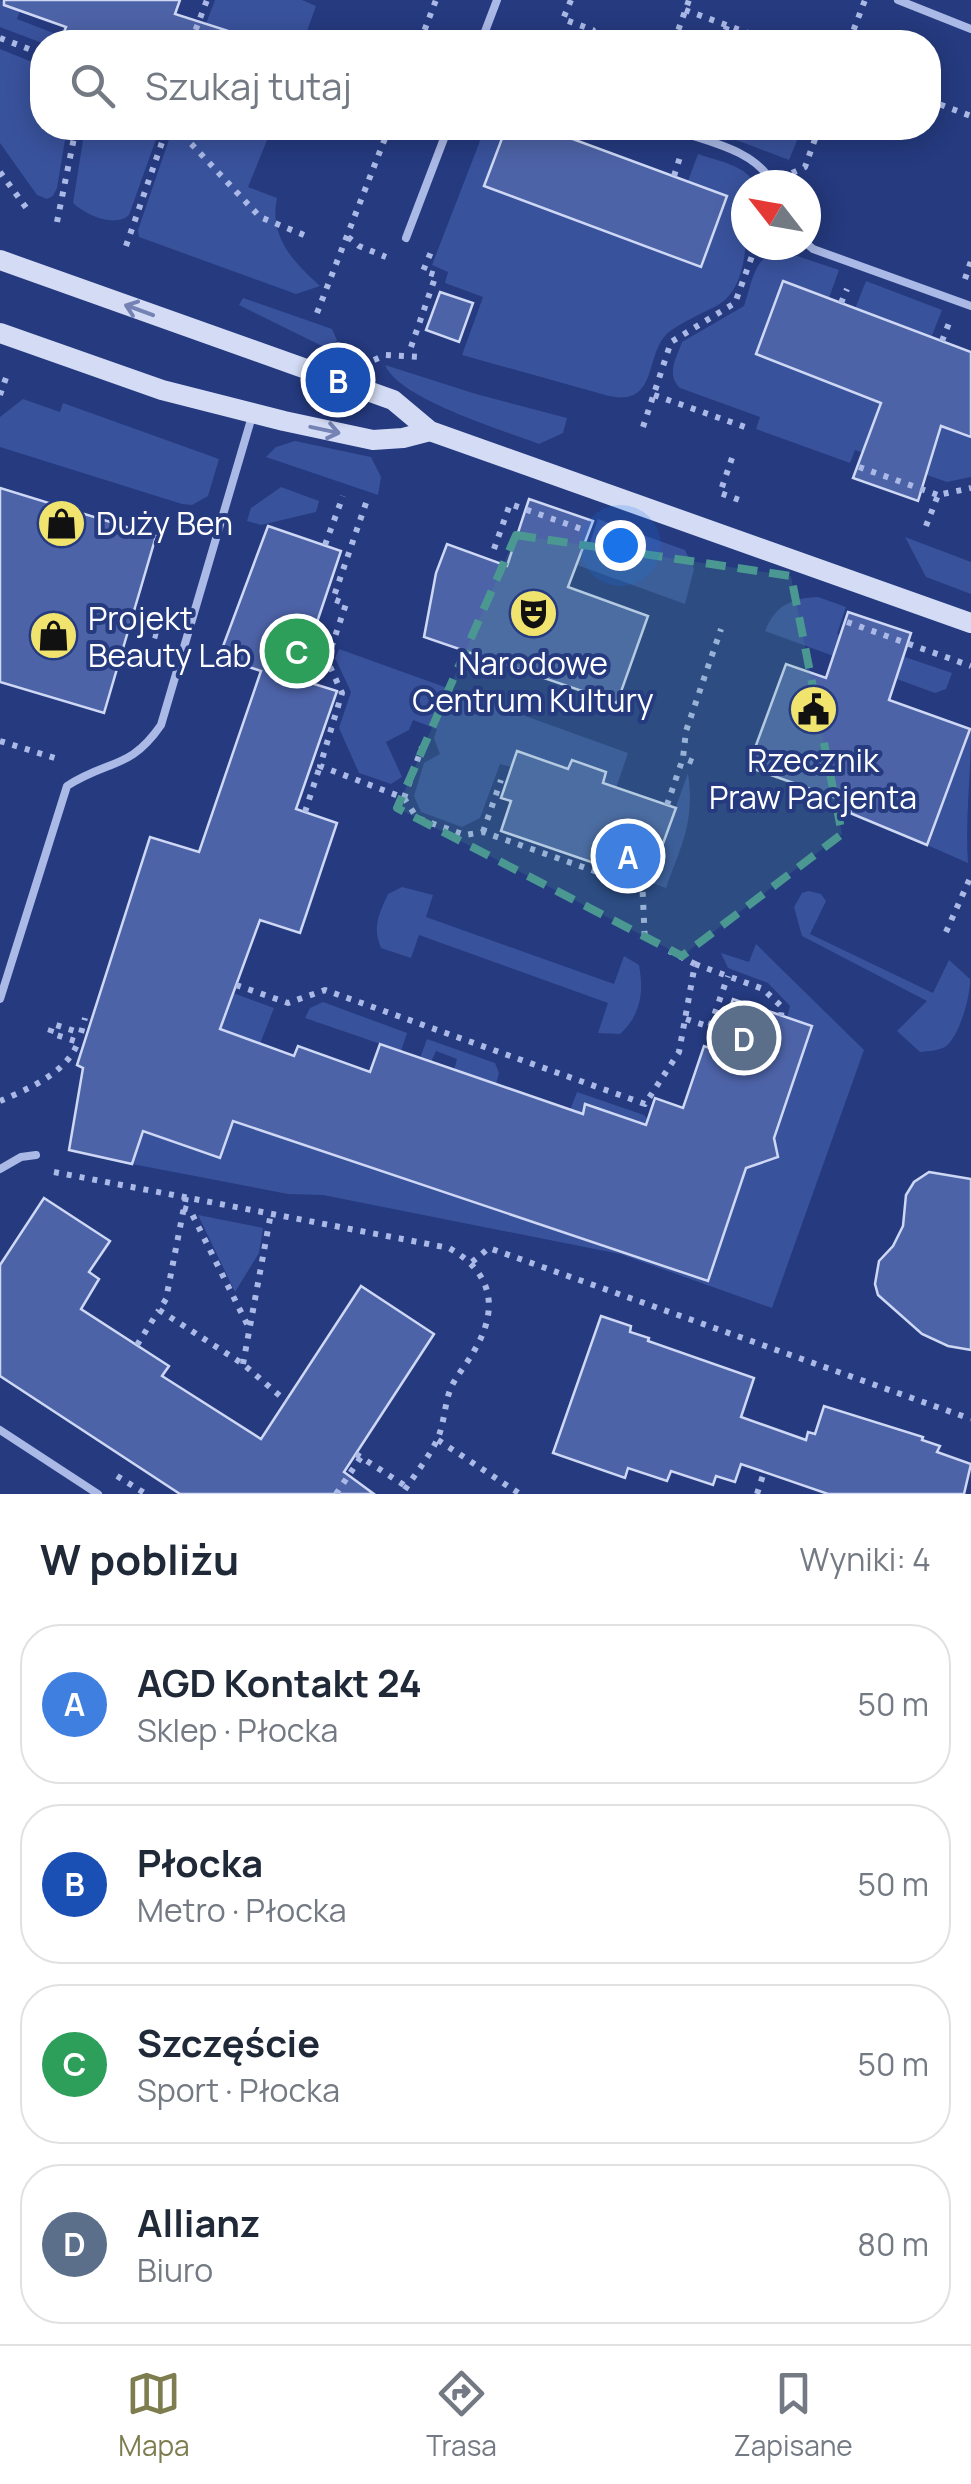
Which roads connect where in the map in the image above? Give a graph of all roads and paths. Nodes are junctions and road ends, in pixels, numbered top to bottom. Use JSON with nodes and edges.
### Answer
{"nodes":[{"id":1,"x":207,"y":0,"type":"edge"},
{"id":2,"x":436,"y":0,"type":"edge"},
{"id":3,"x":497,"y":0,"type":"edge"},
{"id":4,"x":570,"y":0,"type":"edge"},
{"id":5,"x":688,"y":0,"type":"edge"},
{"id":6,"x":865,"y":0,"type":"edge"},
{"id":7,"x":898,"y":0,"type":"edge"},
{"id":8,"x":685,"y":10,"type":"junction"},
{"id":9,"x":727,"y":26,"type":"junction"},
{"id":10,"x":971,"y":28,"type":"edge"},
{"id":11,"x":196,"y":30,"type":"edge"},
{"id":12,"x":425,"y":30,"type":"edge"},
{"id":13,"x":486,"y":30,"type":"edge"},
{"id":14,"x":593,"y":30,"type":"edge"},
{"id":15,"x":678,"y":30,"type":"edge"},
{"id":16,"x":726,"y":30,"type":"edge"},
{"id":17,"x":738,"y":30,"type":"edge"},
{"id":18,"x":854,"y":30,"type":"edge"},
{"id":19,"x":0,"y":38,"type":"edge"},
{"id":20,"x":30,"y":49,"type":"edge"},
{"id":21,"x":941,"y":105,"type":"edge"},
{"id":22,"x":971,"y":116,"type":"edge"},
{"id":23,"x":74,"y":140,"type":"edge"},
{"id":24,"x":165,"y":140,"type":"edge"},
{"id":25,"x":188,"y":140,"type":"edge"},
{"id":26,"x":384,"y":140,"type":"edge"},
{"id":27,"x":443,"y":140,"type":"edge"},
{"id":28,"x":702,"y":140,"type":"edge"},
{"id":29,"x":815,"y":140,"type":"edge"},
{"id":30,"x":765,"y":170,"type":"edge"},
{"id":31,"x":799,"y":170,"type":"edge"},
{"id":32,"x":0,"y":172,"type":"edge"},
{"id":33,"x":30,"y":213,"type":"dead end"},
{"id":34,"x":57,"y":222,"type":"dead end"},
{"id":35,"x":304,"y":235,"type":"dead end"},
{"id":36,"x":437,"y":236,"type":"dead end"},
{"id":37,"x":406,"y":238,"type":"dead end"},
{"id":38,"x":126,"y":246,"type":"dead end"},
{"id":39,"x":821,"y":252,"type":"edge"},
{"id":40,"x":0,"y":260,"type":"edge"},
{"id":41,"x":751,"y":260,"type":"edge"},
{"id":42,"x":971,"y":306,"type":"edge"},
{"id":43,"x":318,"y":313,"type":"dead end"},
{"id":44,"x":0,"y":333,"type":"edge"},
{"id":45,"x":411,"y":347,"type":"dead end"},
{"id":46,"x":8,"y":372,"type":"dead end"},
{"id":47,"x":0,"y":394,"type":"edge"},
{"id":48,"x":654,"y":395,"type":"junction"},
{"id":49,"x":253,"y":413,"type":"junction"},
{"id":50,"x":643,"y":427,"type":"dead end"},
{"id":51,"x":745,"y":427,"type":"dead end"},
{"id":52,"x":430,"y":431,"type":"junction"},
{"id":53,"x":732,"y":458,"type":"dead end"},
{"id":54,"x":859,"y":467,"type":"dead end"},
{"id":55,"x":971,"y":488,"type":"edge"},
{"id":56,"x":938,"y":495,"type":"junction"},
{"id":57,"x":344,"y":496,"type":"dead end"},
{"id":58,"x":745,"y":502,"type":"dead end"},
{"id":59,"x":366,"y":503,"type":"dead end"},
{"id":60,"x":926,"y":526,"type":"dead end"},
{"id":61,"x":587,"y":531,"type":"dead end"},
{"id":62,"x":326,"y":546,"type":"dead end"},
{"id":63,"x":494,"y":549,"type":"dead end"},
{"id":64,"x":847,"y":622,"type":"dead end"},
{"id":65,"x":971,"y":623,"type":"edge"},
{"id":66,"x":721,"y":629,"type":"dead end"},
{"id":67,"x":314,"y":630,"type":"dead end"},
{"id":68,"x":326,"y":660,"type":"junction"},
{"id":69,"x":971,"y":666,"type":"edge"},
{"id":70,"x":0,"y":741,"type":"edge"},
{"id":71,"x":422,"y":746,"type":"dead end"},
{"id":72,"x":683,"y":758,"type":"junction"},
{"id":73,"x":693,"y":762,"type":"dead end"},
{"id":74,"x":320,"y":766,"type":"junction"},
{"id":75,"x":76,"y":780,"type":"junction"},
{"id":76,"x":501,"y":780,"type":"dead end"},
{"id":77,"x":404,"y":798,"type":"junction"},
{"id":78,"x":667,"y":805,"type":"dead end"},
{"id":79,"x":305,"y":812,"type":"dead end"},
{"id":80,"x":483,"y":832,"type":"junction"},
{"id":81,"x":971,"y":876,"type":"edge"},
{"id":82,"x":946,"y":932,"type":"dead end"},
{"id":83,"x":645,"y":942,"type":"dead end"},
{"id":84,"x":669,"y":951,"type":"dead end"},
{"id":85,"x":696,"y":964,"type":"junction"},
{"id":86,"x":728,"y":976,"type":"junction"},
{"id":87,"x":236,"y":985,"type":"dead end"},
{"id":88,"x":0,"y":999,"type":"edge"},
{"id":89,"x":781,"y":1016,"type":"dead end"},
{"id":90,"x":85,"y":1018,"type":"dead end"},
{"id":91,"x":686,"y":1019,"type":"junction"},
{"id":92,"x":710,"y":1027,"type":"junction"},
{"id":93,"x":722,"y":1031,"type":"dead end"},
{"id":94,"x":0,"y":1102,"type":"edge"},
{"id":95,"x":36,"y":1155,"type":"dead end"},
{"id":96,"x":0,"y":1170,"type":"edge"},
{"id":97,"x":59,"y":1172,"type":"dead end"},
{"id":98,"x":186,"y":1197,"type":"junction"},
{"id":99,"x":183,"y":1208,"type":"junction"},
{"id":100,"x":270,"y":1213,"type":"junction"},
{"id":101,"x":472,"y":1262,"type":"junction"},
{"id":102,"x":159,"y":1310,"type":"junction"},
{"id":103,"x":250,"y":1329,"type":"junction"},
{"id":104,"x":136,"y":1345,"type":"dead end"},
{"id":105,"x":243,"y":1364,"type":"junction"},
{"id":106,"x":286,"y":1402,"type":"dead end"},
{"id":107,"x":971,"y":1419,"type":"edge"},
{"id":108,"x":0,"y":1430,"type":"edge"},
{"id":109,"x":438,"y":1440,"type":"junction"},
{"id":110,"x":764,"y":1472,"type":"dead end"},
{"id":111,"x":404,"y":1490,"type":"edge"},
{"id":112,"x":98,"y":1494,"type":"edge"},
{"id":113,"x":336,"y":1494,"type":"edge"},
{"id":114,"x":520,"y":1494,"type":"edge"},
{"id":115,"x":757,"y":1494,"type":"edge"}],
"edges":[{"from":1,"to":11,"type":"path"},
{"from":2,"to":12,"type":"path"},
{"from":3,"to":13,"type":"lane"},
{"from":4,"to":14,"type":"path"},
{"from":5,"to":8,"type":"path"},
{"from":6,"to":18,"type":"path"},
{"from":7,"to":10,"type":"lane"},
{"from":8,"to":9,"type":"path"},
{"from":8,"to":15,"type":"path"},
{"from":9,"to":16,"type":"path"},
{"from":9,"to":17,"type":"path"},
{"from":19,"to":20,"type":"path"},
{"from":21,"to":22,"type":"path"},
{"from":23,"to":34,"type":"path"},
{"from":24,"to":38,"type":"path"},
{"from":25,"to":35,"type":"path"},
{"from":26,"to":43,"type":"path"},
{"from":27,"to":37,"type":"lane"},
{"from":28,"to":30,"type":"lane"},
{"from":29,"to":31,"type":"path"},
{"from":32,"to":33,"type":"path"},
{"from":36,"to":45,"type":"path"},
{"from":39,"to":42,"type":"lane"},
{"from":52,"to":40,"type":"street","one_way":true},
{"from":41,"to":48,"type":"path"},
{"from":44,"to":49,"type":"street"},
{"from":46,"to":47,"type":"path"},
{"from":48,"to":50,"type":"path"},
{"from":48,"to":51,"type":"path"},
{"from":49,"to":52,"type":"street","one_way":true},
{"from":49,"to":75,"type":"lane"},
{"from":52,"to":65,"type":"street"},
{"from":53,"to":58,"type":"path"},
{"from":54,"to":56,"type":"path"},
{"from":55,"to":56,"type":"path"},
{"from":56,"to":60,"type":"path"},
{"from":57,"to":62,"type":"path"},
{"from":59,"to":68,"type":"path"},
{"from":61,"to":63,"type":"path"},
{"from":64,"to":69,"type":"path"},
{"from":66,"to":72,"type":"path"},
{"from":67,"to":68,"type":"path"},
{"from":68,"to":74,"type":"path"},
{"from":70,"to":75,"type":"path"},
{"from":71,"to":77,"type":"path"},
{"from":72,"to":73,"type":"path"},
{"from":72,"to":78,"type":"path"},
{"from":74,"to":77,"type":"path"},
{"from":74,"to":79,"type":"path"},
{"from":75,"to":88,"type":"lane"},
{"from":76,"to":80,"type":"path"},
{"from":77,"to":80,"type":"path"},
{"from":80,"to":83,"type":"path"},
{"from":81,"to":82,"type":"path"},
{"from":84,"to":85,"type":"path"},
{"from":85,"to":86,"type":"path"},
{"from":85,"to":91,"type":"path"},
{"from":86,"to":89,"type":"path"},
{"from":86,"to":92,"type":"path"},
{"from":87,"to":91,"type":"path"},
{"from":90,"to":94,"type":"path"},
{"from":91,"to":92,"type":"path"},
{"from":92,"to":93,"type":"path"},
{"from":95,"to":96,"type":"lane"},
{"from":97,"to":98,"type":"path"},
{"from":98,"to":99,"type":"path"},
{"from":98,"to":100,"type":"path"},
{"from":99,"to":102,"type":"path"},
{"from":99,"to":103,"type":"path"},
{"from":100,"to":101,"type":"path"},
{"from":100,"to":103,"type":"path"},
{"from":101,"to":107,"type":"path"},
{"from":101,"to":109,"type":"path"},
{"from":102,"to":104,"type":"path"},
{"from":102,"to":105,"type":"path"},
{"from":103,"to":105,"type":"path"},
{"from":105,"to":106,"type":"path"},
{"from":108,"to":112,"type":"lane"},
{"from":109,"to":111,"type":"path"},
{"from":109,"to":114,"type":"path"},
{"from":110,"to":115,"type":"path"},
{"from":111,"to":113,"type":"path"}]}
